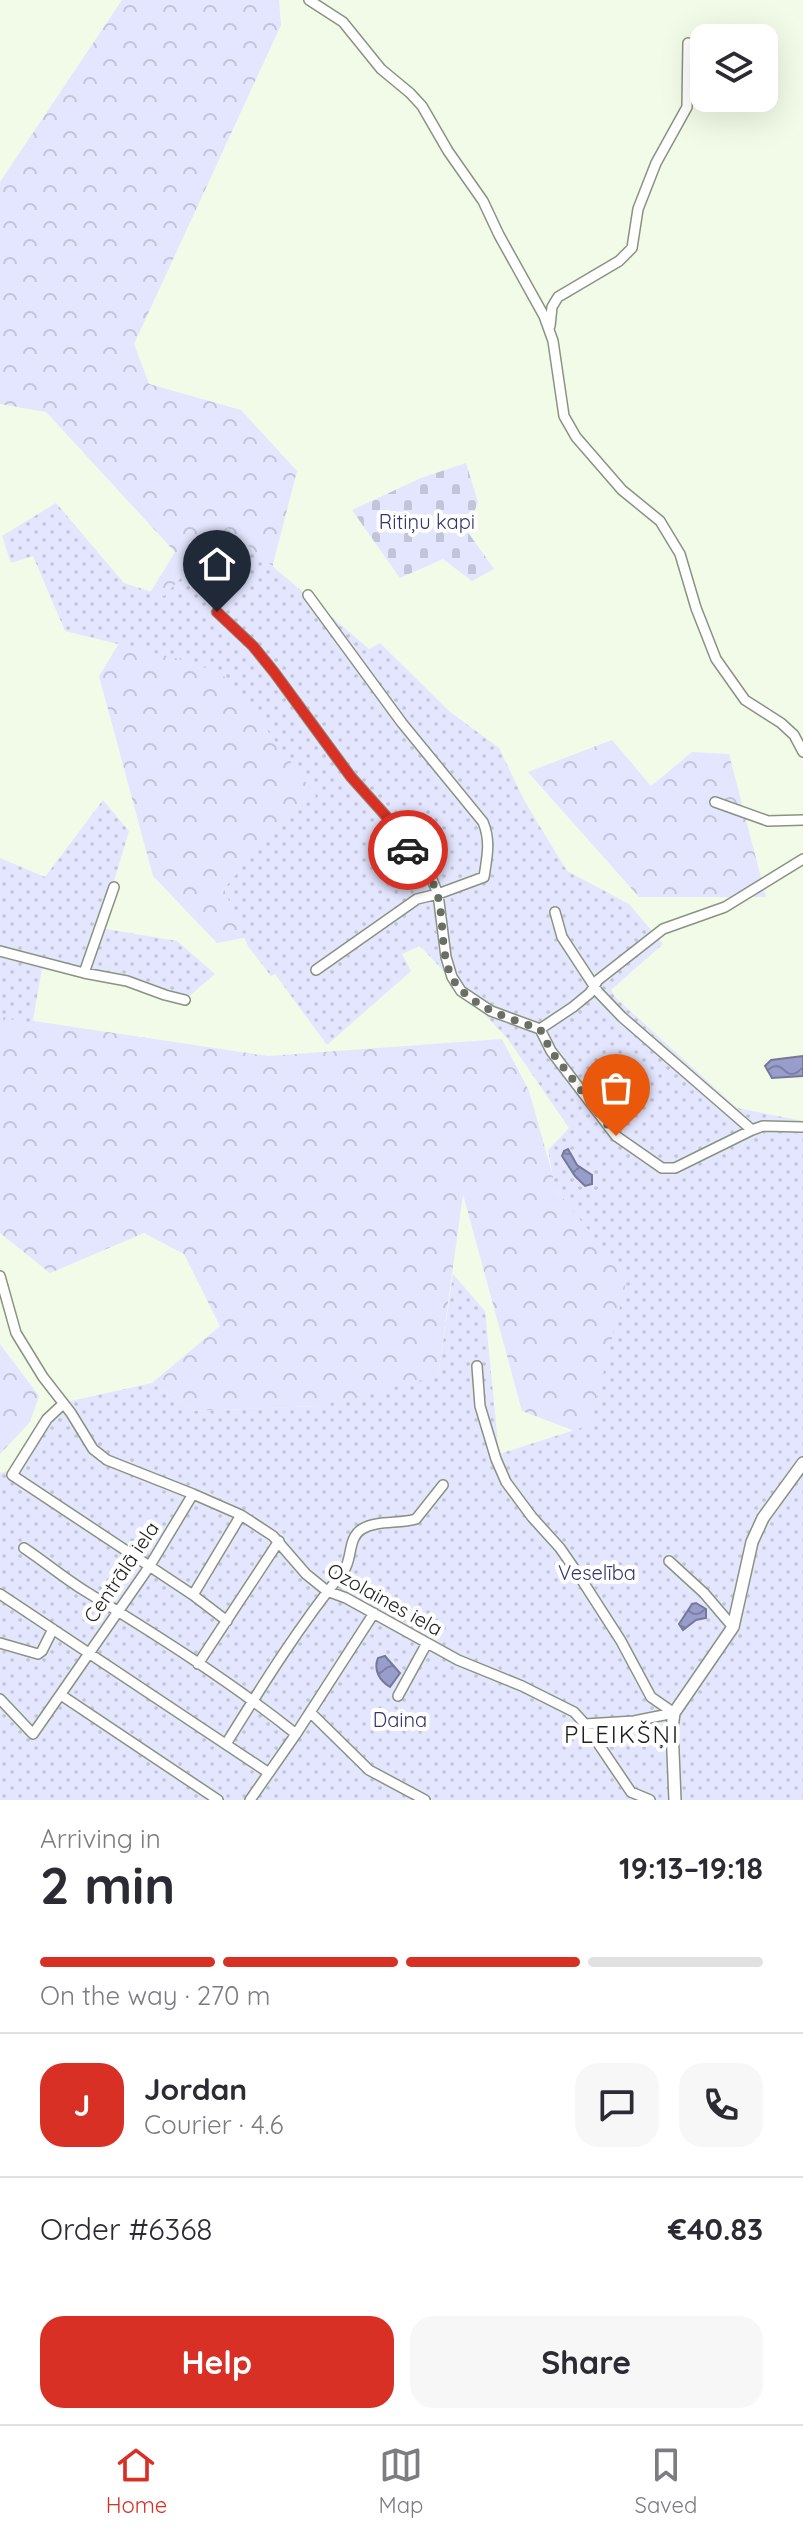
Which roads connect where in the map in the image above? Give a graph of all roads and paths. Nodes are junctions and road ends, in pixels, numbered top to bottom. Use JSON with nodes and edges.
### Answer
{"nodes":[{"id":1,"x":309,"y":0,"type":"edge"},
{"id":2,"x":688,"y":43,"type":"dead end"},
{"id":3,"x":550,"y":332,"type":"junction"},
{"id":4,"x":308,"y":595,"type":"dead end"},
{"id":5,"x":217,"y":612,"type":"dead end"},
{"id":6,"x":803,"y":752,"type":"edge"},
{"id":7,"x":715,"y":802,"type":"dead end"},
{"id":8,"x":803,"y":820,"type":"edge"},
{"id":9,"x":803,"y":859,"type":"edge"},
{"id":10,"x":114,"y":887,"type":"dead end"},
{"id":11,"x":438,"y":894,"type":"junction"},
{"id":12,"x":555,"y":912,"type":"dead end"},
{"id":13,"x":0,"y":951,"type":"edge"},
{"id":14,"x":316,"y":970,"type":"dead end"},
{"id":15,"x":84,"y":973,"type":"junction"},
{"id":16,"x":595,"y":986,"type":"junction"},
{"id":17,"x":185,"y":1000,"type":"dead end"},
{"id":18,"x":540,"y":1029,"type":"junction"},
{"id":19,"x":803,"y":1127,"type":"edge"},
{"id":20,"x":752,"y":1130,"type":"junction"},
{"id":21,"x":0,"y":1276,"type":"edge"},
{"id":22,"x":477,"y":1366,"type":"dead end"},
{"id":23,"x":63,"y":1404,"type":"junction"},
{"id":24,"x":803,"y":1463,"type":"edge"},
{"id":25,"x":443,"y":1485,"type":"dead end"},
{"id":26,"x":193,"y":1494,"type":"junction"},
{"id":27,"x":241,"y":1515,"type":"junction"},
{"id":28,"x":279,"y":1541,"type":"junction"},
{"id":29,"x":24,"y":1548,"type":"dead end"},
{"id":30,"x":669,"y":1561,"type":"dead end"},
{"id":31,"x":149,"y":1567,"type":"junction"},
{"id":32,"x":327,"y":1591,"type":"junction"},
{"id":33,"x":0,"y":1594,"type":"edge"},
{"id":34,"x":193,"y":1595,"type":"junction"},
{"id":35,"x":119,"y":1611,"type":"junction"},
{"id":36,"x":374,"y":1613,"type":"junction"},
{"id":37,"x":227,"y":1621,"type":"junction"},
{"id":38,"x":733,"y":1627,"type":"junction"},
{"id":39,"x":53,"y":1629,"type":"junction"},
{"id":40,"x":0,"y":1643,"type":"edge"},
{"id":41,"x":427,"y":1643,"type":"junction"},
{"id":42,"x":89,"y":1652,"type":"junction"},
{"id":43,"x":198,"y":1664,"type":"junction"},
{"id":44,"x":61,"y":1695,"type":"junction"},
{"id":45,"x":398,"y":1696,"type":"dead end"},
{"id":46,"x":0,"y":1699,"type":"edge"},
{"id":47,"x":254,"y":1700,"type":"junction"},
{"id":48,"x":310,"y":1712,"type":"junction"},
{"id":49,"x":674,"y":1713,"type":"junction"},
{"id":50,"x":585,"y":1724,"type":"junction"},
{"id":51,"x":296,"y":1734,"type":"junction"},
{"id":52,"x":226,"y":1744,"type":"junction"},
{"id":53,"x":269,"y":1773,"type":"junction"},
{"id":54,"x":218,"y":1800,"type":"edge"},
{"id":55,"x":250,"y":1800,"type":"edge"},
{"id":56,"x":425,"y":1800,"type":"edge"},
{"id":57,"x":650,"y":1800,"type":"edge"},
{"id":58,"x":675,"y":1800,"type":"edge"}],
"edges":[{"from":1,"to":3,"type":"street"},
{"from":2,"to":3,"type":"street"},
{"from":3,"to":6,"type":"street"},
{"from":4,"to":11,"type":"street"},
{"from":5,"to":11,"type":"street"},
{"from":7,"to":8,"type":"street"},
{"from":9,"to":16,"type":"street"},
{"from":10,"to":15,"type":"street"},
{"from":11,"to":14,"type":"street"},
{"from":11,"to":18,"type":"street"},
{"from":12,"to":16,"type":"street"},
{"from":13,"to":15,"type":"street"},
{"from":15,"to":17,"type":"street"},
{"from":16,"to":18,"type":"street"},
{"from":16,"to":20,"type":"street"},
{"from":18,"to":20,"type":"street"},
{"from":19,"to":20,"type":"street"},
{"from":21,"to":23,"type":"street","name":"Ozolaines iela"},
{"from":22,"to":49,"type":"street"},
{"from":23,"to":26,"type":"street","name":"Ozolaines iela"},
{"from":23,"to":31,"type":"street"},
{"from":24,"to":38,"type":"street"},
{"from":25,"to":32,"type":"street"},
{"from":26,"to":27,"type":"street","name":"Ozolaines iela"},
{"from":26,"to":31,"type":"street","name":"Centrālā iela"},
{"from":27,"to":28,"type":"street","name":"Ozolaines iela"},
{"from":27,"to":34,"type":"street"},
{"from":28,"to":32,"type":"street","name":"Ozolaines iela"},
{"from":28,"to":37,"type":"street"},
{"from":29,"to":35,"type":"street"},
{"from":30,"to":38,"type":"street"},
{"from":31,"to":34,"type":"street"},
{"from":31,"to":35,"type":"street","name":"Centrālā iela"},
{"from":32,"to":36,"type":"street","name":"Ozolaines iela"},
{"from":32,"to":47,"type":"street"},
{"from":33,"to":39,"type":"street"},
{"from":34,"to":37,"type":"street"},
{"from":35,"to":42,"type":"street","name":"Centrālā iela"},
{"from":35,"to":43,"type":"street"},
{"from":36,"to":41,"type":"street","name":"Ozolaines iela"},
{"from":36,"to":48,"type":"street"},
{"from":37,"to":43,"type":"street"},
{"from":38,"to":49,"type":"street"},
{"from":39,"to":40,"type":"street"},
{"from":39,"to":42,"type":"street"},
{"from":41,"to":45,"type":"street"},
{"from":41,"to":50,"type":"street","name":"Ozolaines iela"},
{"from":42,"to":44,"type":"street","name":"Centrālā iela"},
{"from":42,"to":52,"type":"street"},
{"from":43,"to":47,"type":"street"},
{"from":44,"to":46,"type":"street","name":"Centrālā iela"},
{"from":44,"to":54,"type":"street"},
{"from":47,"to":51,"type":"street"},
{"from":47,"to":52,"type":"street"},
{"from":48,"to":51,"type":"street"},
{"from":48,"to":56,"type":"street"},
{"from":49,"to":50,"type":"street"},
{"from":49,"to":58,"type":"street"},
{"from":50,"to":57,"type":"street","name":"Ozolaines iela"},
{"from":51,"to":53,"type":"street"},
{"from":52,"to":53,"type":"street"},
{"from":53,"to":55,"type":"street"}]}
